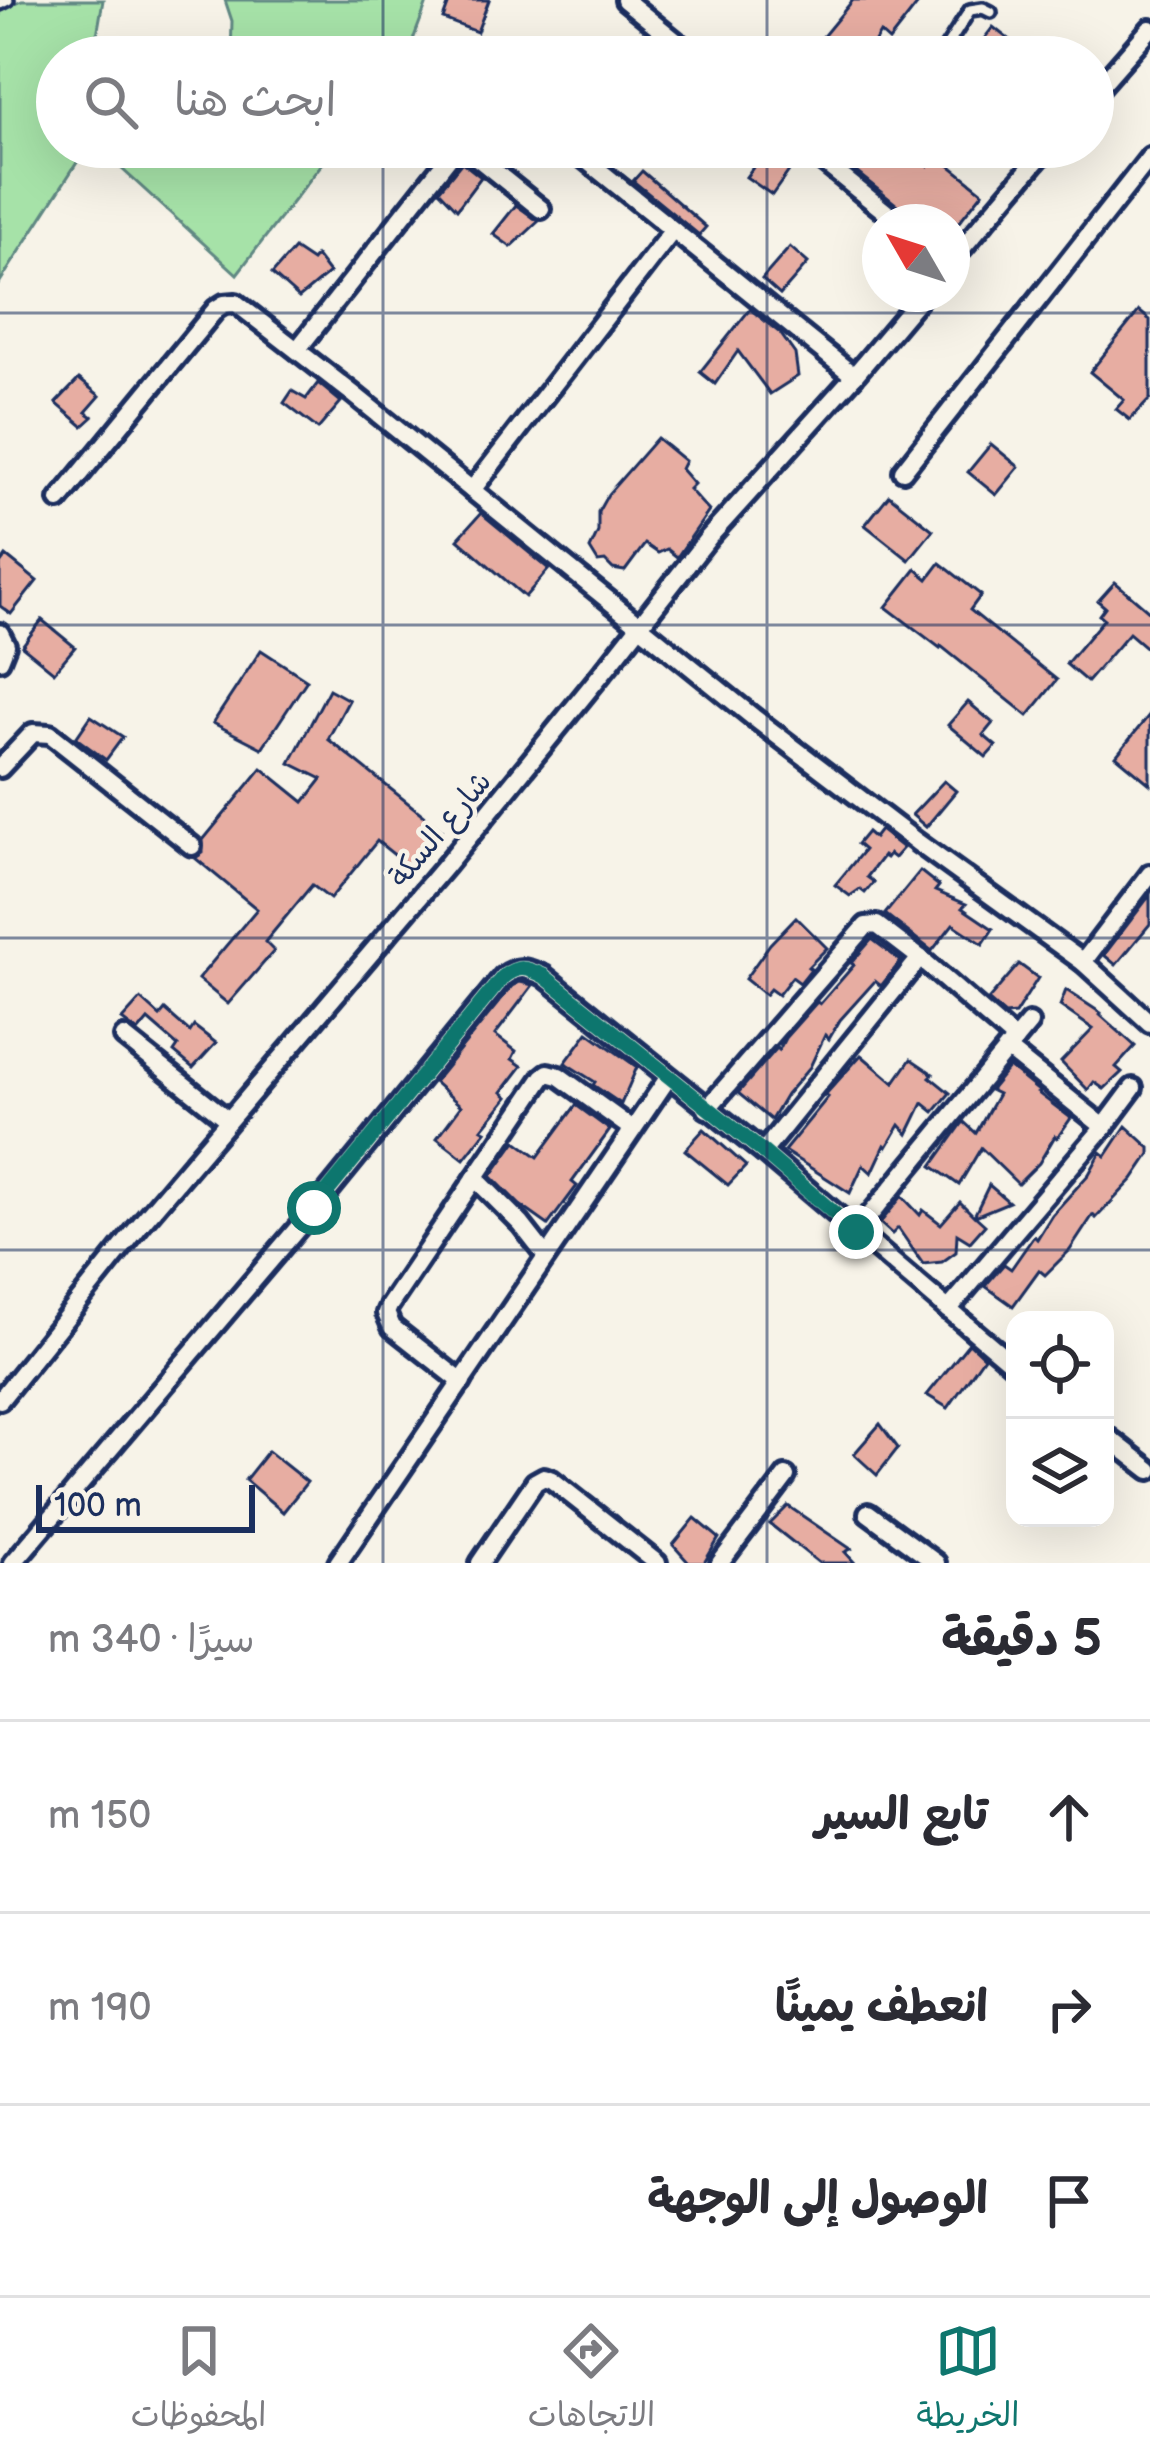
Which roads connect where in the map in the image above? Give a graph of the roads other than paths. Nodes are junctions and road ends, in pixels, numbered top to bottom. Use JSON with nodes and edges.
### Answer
{"nodes":[{"id":1,"x":8,"y":0,"type":"edge"},
{"id":2,"x":625,"y":0,"type":"edge"},
{"id":3,"x":0,"y":4,"type":"edge"},
{"id":4,"x":991,"y":12,"type":"dead end"},
{"id":5,"x":1150,"y":29,"type":"edge"},
{"id":6,"x":669,"y":36,"type":"edge"},
{"id":7,"x":953,"y":36,"type":"edge"},
{"id":8,"x":1114,"y":70,"type":"edge"},
{"id":9,"x":1150,"y":157,"type":"edge"},
{"id":10,"x":443,"y":168,"type":"edge"},
{"id":11,"x":487,"y":168,"type":"edge"},
{"id":12,"x":596,"y":168,"type":"edge"},
{"id":13,"x":832,"y":168,"type":"edge"},
{"id":14,"x":1028,"y":168,"type":"edge"},
{"id":15,"x":876,"y":204,"type":"edge"},
{"id":16,"x":541,"y":209,"type":"dead end"},
{"id":17,"x":673,"y":230,"type":"junction"},
{"id":18,"x":970,"y":238,"type":"edge"},
{"id":19,"x":908,"y":312,"type":"edge"},
{"id":20,"x":297,"y":350,"type":"junction"},
{"id":21,"x":854,"y":376,"type":"junction"},
{"id":22,"x":903,"y":471,"type":"dead end"},
{"id":23,"x":472,"y":490,"type":"junction"},
{"id":24,"x":59,"y":500,"type":"dead end"},
{"id":25,"x":638,"y":626,"type":"junction"},
{"id":26,"x":0,"y":633,"type":"edge"},
{"id":27,"x":0,"y":661,"type":"edge"},
{"id":28,"x":0,"y":768,"type":"edge"},
{"id":29,"x":192,"y":846,"type":"dead end"},
{"id":30,"x":1150,"y":874,"type":"edge"},
{"id":31,"x":920,"y":958,"type":"junction"},
{"id":32,"x":1083,"y":962,"type":"junction"},
{"id":33,"x":1150,"y":1023,"type":"edge"},
{"id":34,"x":1029,"y":1024,"type":"dead end"},
{"id":35,"x":124,"y":1037,"type":"dead end"},
{"id":36,"x":1011,"y":1045,"type":"junction"},
{"id":37,"x":668,"y":1078,"type":"junction"},
{"id":38,"x":1133,"y":1088,"type":"dead end"},
{"id":39,"x":707,"y":1109,"type":"junction"},
{"id":40,"x":228,"y":1120,"type":"junction"},
{"id":41,"x":1104,"y":1127,"type":"junction"},
{"id":42,"x":632,"y":1129,"type":"junction"},
{"id":43,"x":763,"y":1152,"type":"junction"},
{"id":44,"x":475,"y":1178,"type":"junction"},
{"id":45,"x":856,"y":1232,"type":"junction"},
{"id":46,"x":546,"y":1256,"type":"junction"},
{"id":47,"x":947,"y":1310,"type":"junction"},
{"id":48,"x":1006,"y":1359,"type":"edge"},
{"id":49,"x":461,"y":1382,"type":"junction"},
{"id":50,"x":0,"y":1400,"type":"edge"},
{"id":51,"x":1114,"y":1442,"type":"edge"},
{"id":52,"x":1150,"y":1470,"type":"edge"},
{"id":53,"x":787,"y":1476,"type":"dead end"},
{"id":54,"x":868,"y":1513,"type":"dead end"},
{"id":55,"x":13,"y":1563,"type":"edge"},
{"id":56,"x":338,"y":1563,"type":"edge"},
{"id":57,"x":480,"y":1563,"type":"edge"},
{"id":58,"x":657,"y":1563,"type":"edge"},
{"id":59,"x":719,"y":1563,"type":"edge"},
{"id":60,"x":936,"y":1563,"type":"edge"}],
"edges":[{"from":1,"to":3,"type":"lane"},
{"from":2,"to":6,"type":"street"},
{"from":4,"to":7,"type":"lane"},
{"from":5,"to":8,"type":"street"},
{"from":9,"to":22,"type":"street"},
{"from":10,"to":20,"type":"street"},
{"from":11,"to":16,"type":"street"},
{"from":12,"to":17,"type":"street"},
{"from":13,"to":15,"type":"street"},
{"from":14,"to":18,"type":"street"},
{"from":17,"to":21,"type":"street"},
{"from":17,"to":23,"type":"street"},
{"from":19,"to":21,"type":"street","name":"شارع السكة"},
{"from":20,"to":23,"type":"street"},
{"from":20,"to":24,"type":"street"},
{"from":21,"to":25,"type":"street","name":"شارع السكة"},
{"from":23,"to":25,"type":"street"},
{"from":25,"to":32,"type":"street"},
{"from":25,"to":40,"type":"street","name":"شارع السكة"},
{"from":26,"to":27,"type":"street"},
{"from":28,"to":29,"type":"street"},
{"from":30,"to":32,"type":"street"},
{"from":31,"to":36,"type":"street"},
{"from":31,"to":39,"type":"street"},
{"from":31,"to":43,"type":"street"},
{"from":32,"to":33,"type":"street"},
{"from":34,"to":36,"type":"street"},
{"from":35,"to":40,"type":"street"},
{"from":36,"to":41,"type":"street"},
{"from":36,"to":45,"type":"street"},
{"from":37,"to":39,"type":"street"},
{"from":37,"to":42,"type":"street"},
{"from":37,"to":55,"type":"street"},
{"from":38,"to":41,"type":"street"},
{"from":39,"to":43,"type":"street"},
{"from":40,"to":50,"type":"street","name":"شارع السكة"},
{"from":41,"to":47,"type":"street"},
{"from":42,"to":44,"type":"street"},
{"from":42,"to":46,"type":"street"},
{"from":43,"to":45,"type":"street"},
{"from":44,"to":46,"type":"street"},
{"from":44,"to":49,"type":"street"},
{"from":45,"to":47,"type":"street"},
{"from":46,"to":49,"type":"street"},
{"from":47,"to":48,"type":"street"},
{"from":49,"to":56,"type":"street"},
{"from":51,"to":52,"type":"street"},
{"from":53,"to":59,"type":"street"},
{"from":54,"to":60,"type":"street"},
{"from":57,"to":58,"type":"street"}]}
